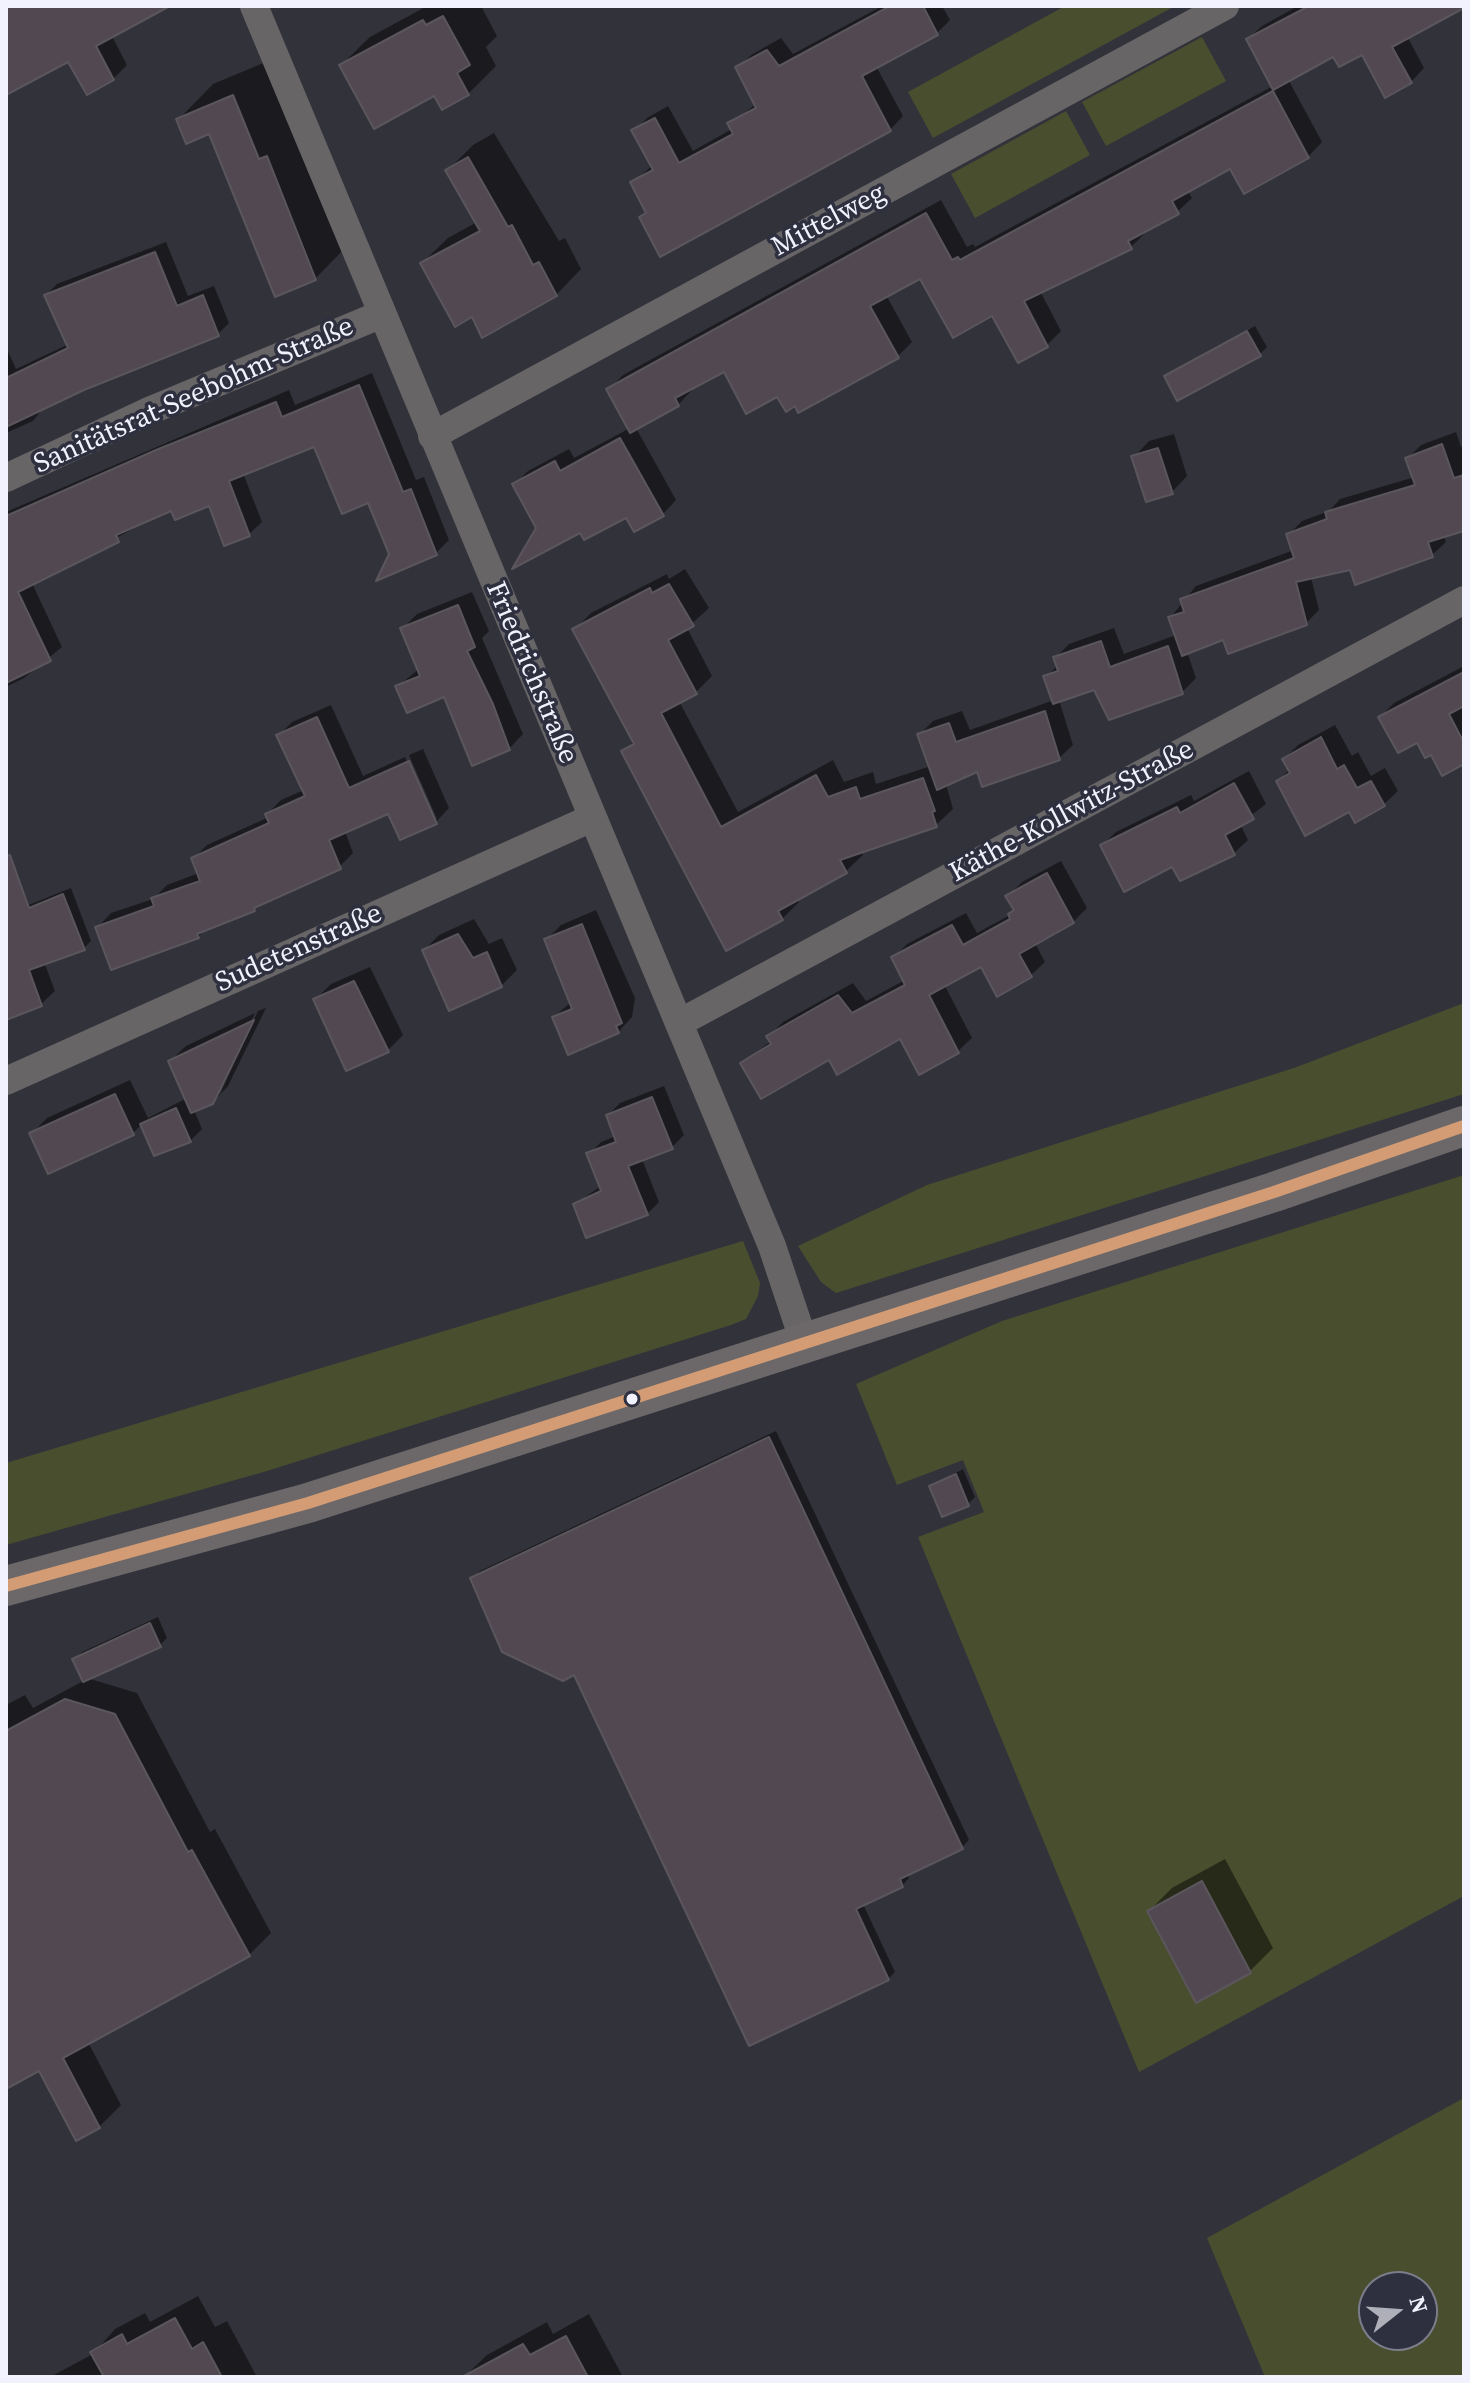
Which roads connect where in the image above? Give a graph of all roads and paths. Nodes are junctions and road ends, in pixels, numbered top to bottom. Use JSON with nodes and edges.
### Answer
{"nodes":[{"id":1,"x":254,"y":6,"type":"edge"},
{"id":2,"x":1225,"y":6,"type":"edge"},
{"id":3,"x":382,"y":314,"type":"junction"},
{"id":4,"x":432,"y":436,"type":"junction"},
{"id":5,"x":6,"y":478,"type":"edge"},
{"id":6,"x":1464,"y":600,"type":"edge"},
{"id":7,"x":592,"y":818,"type":"junction"},
{"id":8,"x":679,"y":1023,"type":"junction"},
{"id":9,"x":6,"y":1081,"type":"edge"},
{"id":10,"x":1464,"y":1126,"type":"edge"},
{"id":11,"x":804,"y":1342,"type":"junction"},
{"id":12,"x":6,"y":1586,"type":"edge"}],
"edges":[{"from":1,"to":3,"type":"street","name":"Friedrichstraße"},
{"from":2,"to":4,"type":"street","name":"Mittelweg"},
{"from":3,"to":4,"type":"street","name":"Friedrichstraße"},
{"from":3,"to":5,"type":"street","name":"Sanitätsrat-Seebohm-Straße"},
{"from":4,"to":7,"type":"street","name":"Friedrichstraße"},
{"from":6,"to":8,"type":"street","name":"Käthe-Kollwitz-Straße"},
{"from":7,"to":8,"type":"street","name":"Friedrichstraße"},
{"from":7,"to":9,"type":"street","name":"Sudetenstraße"},
{"from":8,"to":11,"type":"street","name":"Friedrichstraße"},
{"from":10,"to":11,"type":"street"},
{"from":11,"to":12,"type":"street"}]}
